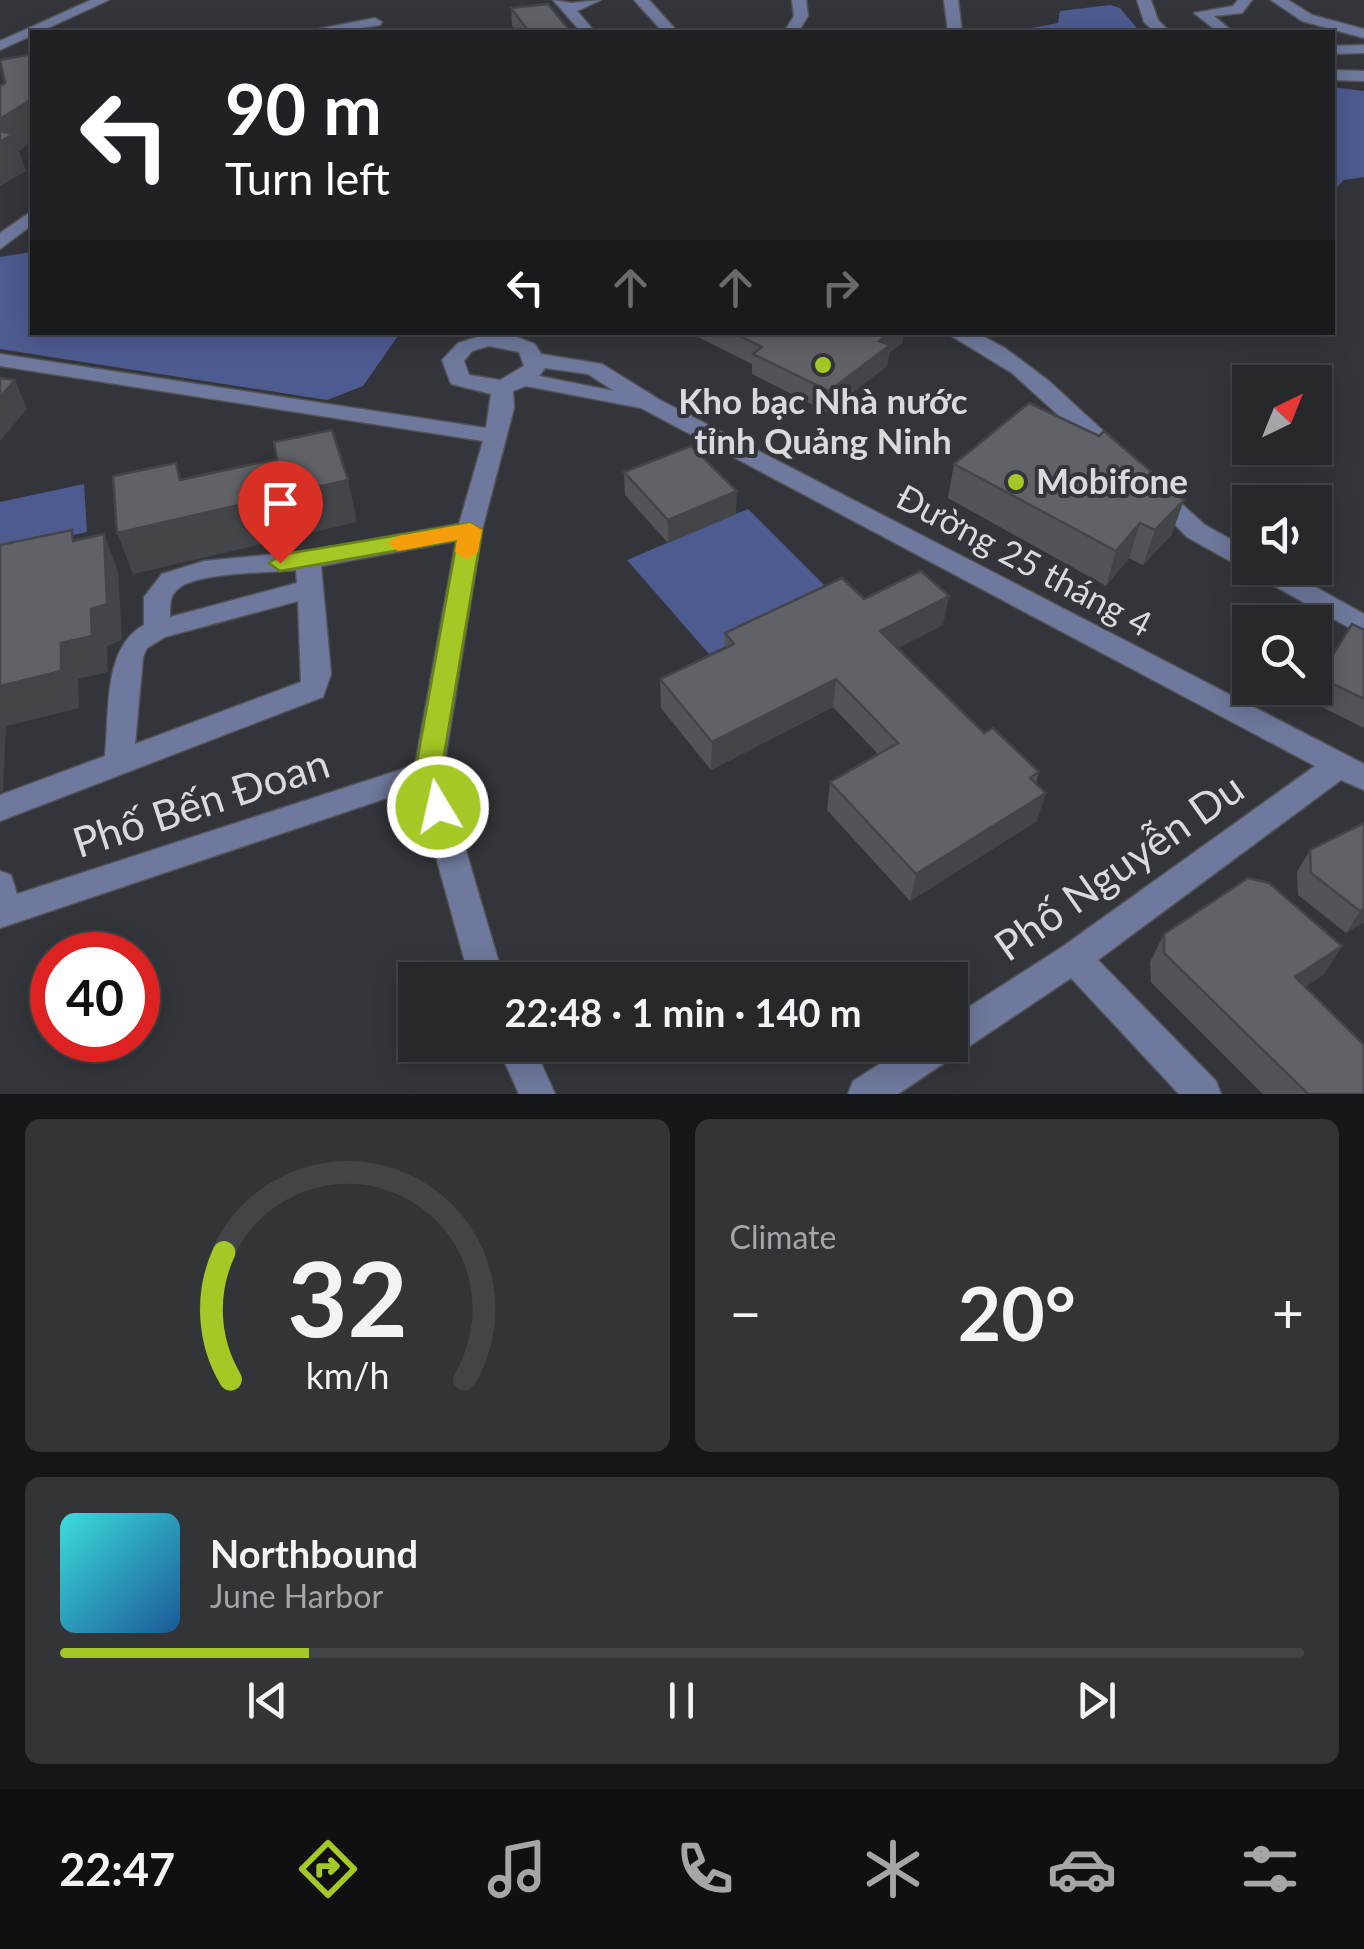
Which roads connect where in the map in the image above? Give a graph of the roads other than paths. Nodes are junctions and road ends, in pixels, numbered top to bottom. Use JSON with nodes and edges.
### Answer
{"nodes":[{"id":1,"x":102,"y":0,"type":"edge"},
{"id":2,"x":368,"y":0,"type":"edge"},
{"id":3,"x":594,"y":0,"type":"edge"},
{"id":4,"x":641,"y":0,"type":"edge"},
{"id":5,"x":799,"y":0,"type":"edge"},
{"id":6,"x":951,"y":0,"type":"edge"},
{"id":7,"x":1144,"y":0,"type":"edge"},
{"id":8,"x":1245,"y":0,"type":"edge"},
{"id":9,"x":1278,"y":0,"type":"edge"},
{"id":10,"x":564,"y":4,"type":"edge"},
{"id":11,"x":378,"y":27,"type":"edge"},
{"id":12,"x":35,"y":30,"type":"edge"},
{"id":13,"x":337,"y":30,"type":"edge"},
{"id":14,"x":586,"y":30,"type":"edge"},
{"id":15,"x":669,"y":30,"type":"edge"},
{"id":16,"x":792,"y":30,"type":"edge"},
{"id":17,"x":954,"y":30,"type":"edge"},
{"id":18,"x":1160,"y":30,"type":"edge"},
{"id":19,"x":1223,"y":30,"type":"edge"},
{"id":20,"x":30,"y":32,"type":"edge"},
{"id":21,"x":0,"y":34,"type":"edge"},
{"id":22,"x":1364,"y":34,"type":"edge"},
{"id":23,"x":17,"y":38,"type":"junction"},
{"id":24,"x":0,"y":46,"type":"edge"},
{"id":25,"x":1364,"y":48,"type":"edge"},
{"id":26,"x":1335,"y":50,"type":"edge"},
{"id":27,"x":1337,"y":75,"type":"edge"},
{"id":28,"x":1364,"y":76,"type":"edge"},
{"id":29,"x":1364,"y":84,"type":"edge"},
{"id":30,"x":30,"y":218,"type":"edge"},
{"id":31,"x":0,"y":243,"type":"edge"},
{"id":32,"x":30,"y":247,"type":"edge"},
{"id":33,"x":969,"y":335,"type":"edge"},
{"id":34,"x":486,"y":336,"type":"edge"},
{"id":35,"x":0,"y":360,"type":"edge"},
{"id":36,"x":520,"y":375,"type":"junction"},
{"id":37,"x":495,"y":436,"type":"junction"},
{"id":38,"x":470,"y":530,"type":"junction"},
{"id":39,"x":1232,"y":551,"type":"edge"},
{"id":40,"x":308,"y":560,"type":"junction"},
{"id":41,"x":1292,"y":585,"type":"edge"},
{"id":42,"x":310,"y":589,"type":"junction"},
{"id":43,"x":1364,"y":626,"type":"edge"},
{"id":44,"x":157,"y":630,"type":"junction"},
{"id":45,"x":119,"y":764,"type":"junction"},
{"id":46,"x":1352,"y":772,"type":"edge"},
{"id":47,"x":428,"y":773,"type":"junction"},
{"id":48,"x":0,"y":808,"type":"edge"},
{"id":49,"x":0,"y":904,"type":"edge"},
{"id":50,"x":1074,"y":958,"type":"junction"},
{"id":51,"x":482,"y":962,"type":"edge"},
{"id":52,"x":968,"y":1027,"type":"edge"},
{"id":53,"x":523,"y":1062,"type":"edge"},
{"id":54,"x":915,"y":1062,"type":"edge"},
{"id":55,"x":538,"y":1094,"type":"edge"},
{"id":56,"x":866,"y":1094,"type":"edge"},
{"id":57,"x":1203,"y":1094,"type":"edge"}],
"edges":[{"from":1,"to":12,"type":"street"},
{"from":2,"to":11,"type":"street"},
{"from":3,"to":10,"type":"street"},
{"from":4,"to":15,"type":"street"},
{"from":5,"to":16,"type":"street"},
{"from":6,"to":17,"type":"street"},
{"from":7,"to":18,"type":"street"},
{"from":8,"to":19,"type":"street"},
{"from":9,"to":22,"type":"street"},
{"from":10,"to":14,"type":"street"},
{"from":11,"to":13,"type":"street"},
{"from":20,"to":23,"type":"street"},
{"from":21,"to":23,"type":"street"},
{"from":23,"to":24,"type":"street"},
{"from":25,"to":26,"type":"street"},
{"from":27,"to":28,"type":"street"},
{"from":27,"to":29,"type":"street"},
{"from":30,"to":31,"type":"street"},
{"from":31,"to":32,"type":"street"},
{"from":33,"to":39,"type":"street"},
{"from":34,"to":36,"type":"street"},
{"from":34,"to":36,"type":"street"},
{"from":35,"to":37,"type":"street"},
{"from":36,"to":37,"type":"street"},
{"from":36,"to":46,"type":"street","name":"Đường 25 tháng 4"},
{"from":37,"to":38,"type":"street"},
{"from":38,"to":40,"type":"street"},
{"from":38,"to":47,"type":"street"},
{"from":40,"to":42,"type":"street"},
{"from":40,"to":44,"type":"street"},
{"from":41,"to":43,"type":"street"},
{"from":42,"to":44,"type":"street"},
{"from":42,"to":45,"type":"street"},
{"from":44,"to":45,"type":"street"},
{"from":45,"to":48,"type":"street"},
{"from":46,"to":50,"type":"street","name":"Phố Nguyễn Du"},
{"from":47,"to":49,"type":"street","name":"Phố Bến Đoan"},
{"from":47,"to":51,"type":"street"},
{"from":50,"to":52,"type":"street","name":"Phố Nguyễn Du"},
{"from":50,"to":57,"type":"street"},
{"from":53,"to":55,"type":"street"},
{"from":54,"to":56,"type":"street"}]}
